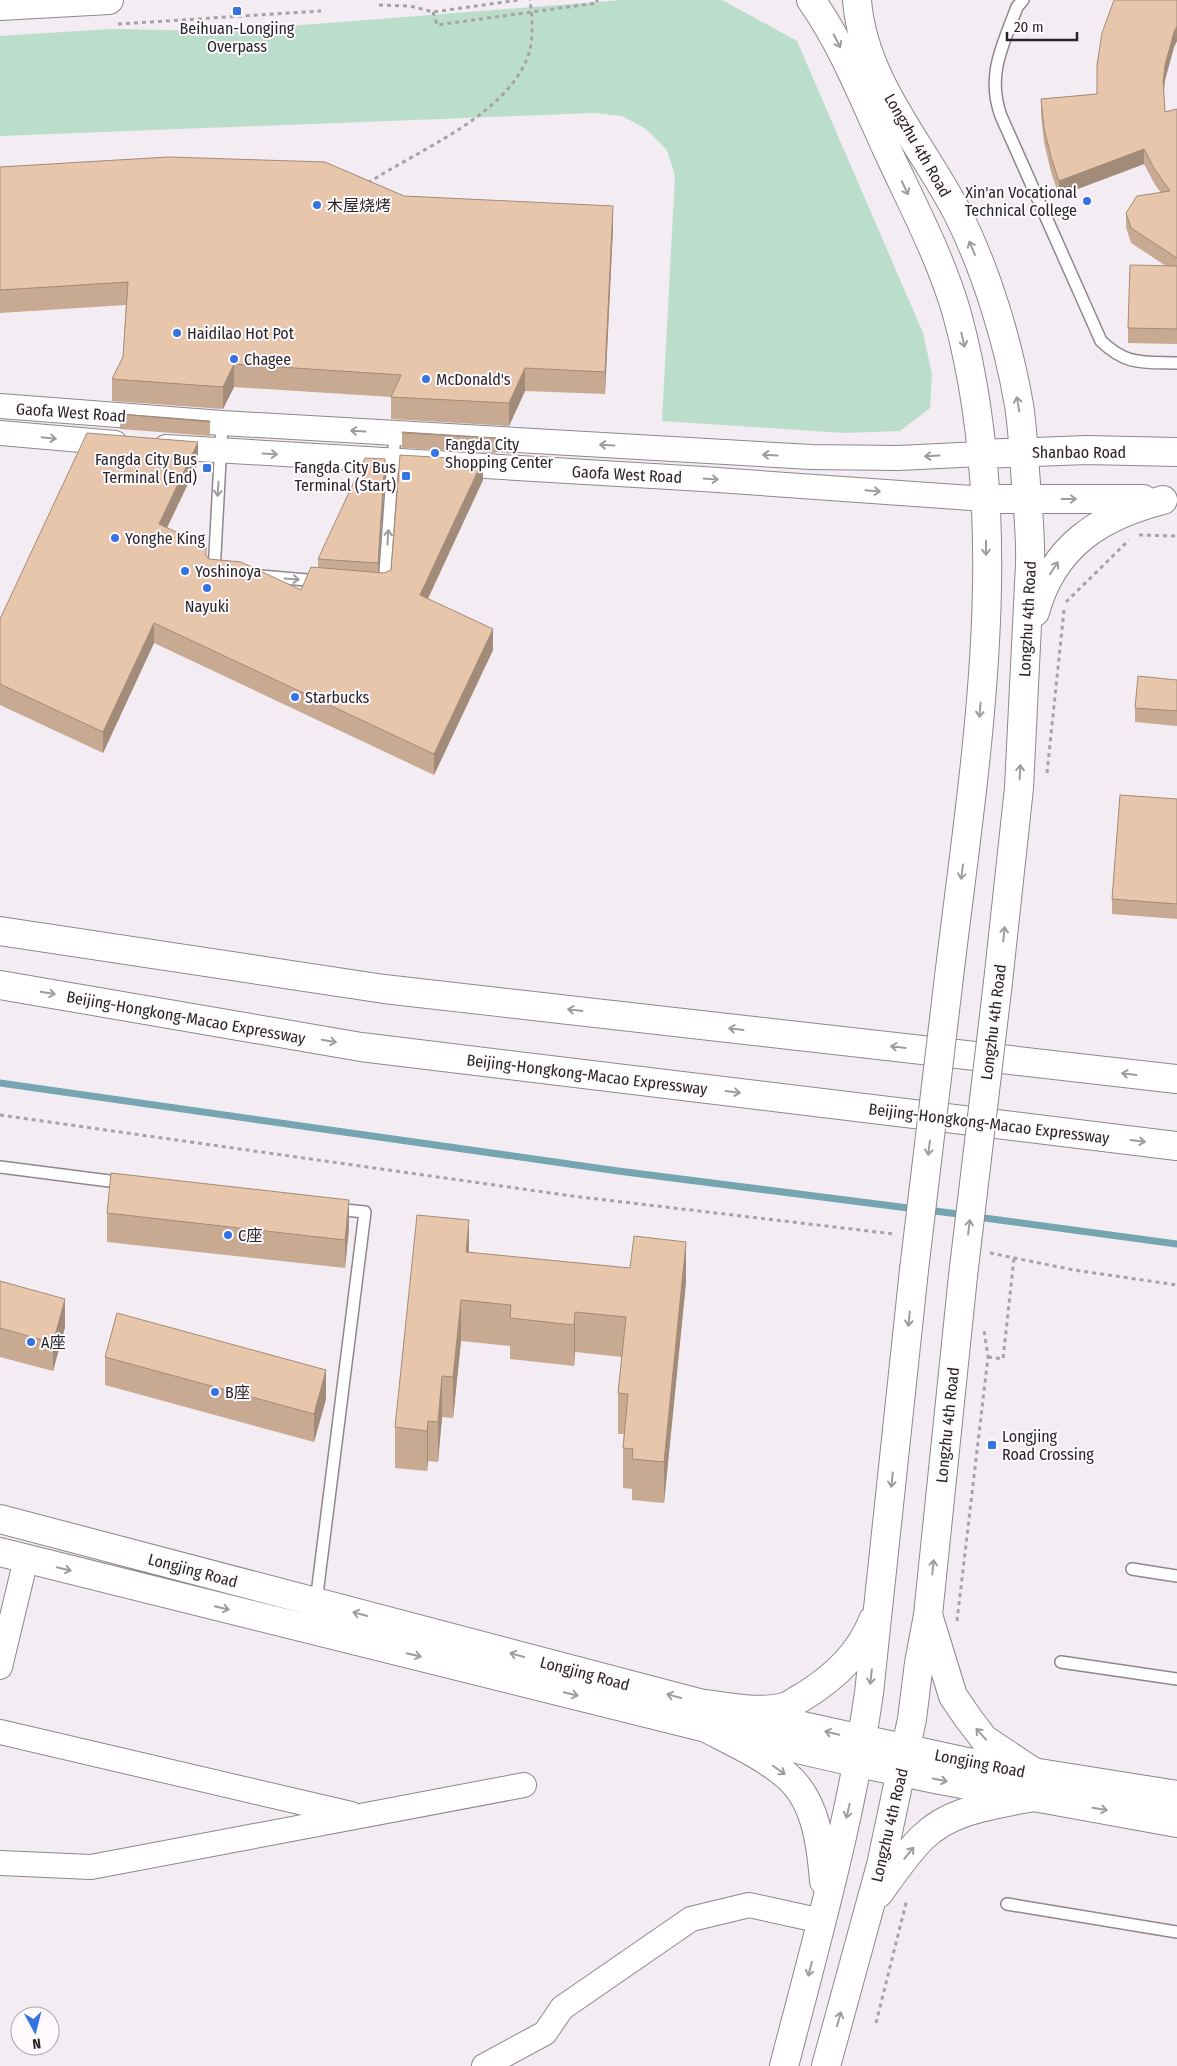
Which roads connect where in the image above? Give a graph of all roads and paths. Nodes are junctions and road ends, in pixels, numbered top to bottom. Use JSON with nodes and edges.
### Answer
{"nodes":[{"id":1,"x":519,"y":0,"type":"edge"},
{"id":2,"x":530,"y":0,"type":"edge"},
{"id":3,"x":811,"y":0,"type":"edge"},
{"id":4,"x":857,"y":0,"type":"edge"},
{"id":5,"x":1023,"y":0,"type":"edge"},
{"id":6,"x":597,"y":2,"type":"edge"},
{"id":7,"x":379,"y":5,"type":"dead end"},
{"id":8,"x":0,"y":6,"type":"edge"},
{"id":9,"x":321,"y":11,"type":"dead end"},
{"id":10,"x":112,"y":12,"type":"edge"},
{"id":11,"x":433,"y":12,"type":"junction"},
{"id":12,"x":531,"y":12,"type":"junction"},
{"id":13,"x":366,"y":184,"type":"edge"},
{"id":14,"x":1177,"y":363,"type":"edge"},
{"id":15,"x":0,"y":406,"type":"edge"},
{"id":16,"x":222,"y":423,"type":"junction"},
{"id":17,"x":0,"y":433,"type":"edge"},
{"id":18,"x":395,"y":433,"type":"junction"},
{"id":19,"x":221,"y":451,"type":"junction"},
{"id":20,"x":1024,"y":452,"type":"junction"},
{"id":21,"x":1177,"y":452,"type":"edge"},
{"id":22,"x":981,"y":454,"type":"junction"},
{"id":23,"x":393,"y":460,"type":"junction"},
{"id":24,"x":985,"y":499,"type":"junction"},
{"id":25,"x":1027,"y":500,"type":"junction"},
{"id":26,"x":1170,"y":500,"type":"edge"},
{"id":27,"x":1177,"y":536,"type":"edge"},
{"id":28,"x":222,"y":573,"type":"edge"},
{"id":29,"x":251,"y":576,"type":"edge"},
{"id":30,"x":328,"y":581,"type":"edge"},
{"id":31,"x":375,"y":585,"type":"edge"},
{"id":32,"x":1026,"y":646,"type":"junction"},
{"id":33,"x":1046,"y":782,"type":"dead end"},
{"id":34,"x":0,"y":931,"type":"edge"},
{"id":35,"x":0,"y":985,"type":"edge"},
{"id":36,"x":1177,"y":1079,"type":"edge"},
{"id":37,"x":0,"y":1115,"type":"edge"},
{"id":38,"x":1177,"y":1146,"type":"edge"},
{"id":39,"x":0,"y":1167,"type":"edge"},
{"id":40,"x":138,"y":1184,"type":"edge"},
{"id":41,"x":325,"y":1208,"type":"edge"},
{"id":42,"x":901,"y":1235,"type":"dead end"},
{"id":43,"x":986,"y":1252,"type":"dead end"},
{"id":44,"x":1014,"y":1258,"type":"junction"},
{"id":45,"x":1177,"y":1285,"type":"edge"},
{"id":46,"x":984,"y":1321,"type":"dead end"},
{"id":47,"x":988,"y":1357,"type":"junction"},
{"id":48,"x":0,"y":1519,"type":"edge"},
{"id":49,"x":0,"y":1552,"type":"edge"},
{"id":50,"x":26,"y":1559,"type":"junction"},
{"id":51,"x":1132,"y":1569,"type":"dead end"},
{"id":52,"x":1177,"y":1576,"type":"edge"},
{"id":53,"x":879,"y":1596,"type":"junction"},
{"id":54,"x":316,"y":1602,"type":"junction"},
{"id":55,"x":928,"y":1615,"type":"junction"},
{"id":56,"x":957,"y":1625,"type":"dead end"},
{"id":57,"x":1061,"y":1662,"type":"dead end"},
{"id":58,"x":0,"y":1667,"type":"edge"},
{"id":59,"x":1177,"y":1679,"type":"edge"},
{"id":60,"x":704,"y":1716,"type":"junction"},
{"id":61,"x":0,"y":1732,"type":"edge"},
{"id":62,"x":860,"y":1752,"type":"junction"},
{"id":63,"x":904,"y":1761,"type":"junction"},
{"id":64,"x":524,"y":1784,"type":"dead end"},
{"id":65,"x":1034,"y":1785,"type":"junction"},
{"id":66,"x":1177,"y":1796,"type":"edge"},
{"id":67,"x":359,"y":1816,"type":"junction"},
{"id":68,"x":1177,"y":1823,"type":"edge"},
{"id":69,"x":0,"y":1863,"type":"edge"},
{"id":70,"x":908,"y":1898,"type":"dead end"},
{"id":71,"x":1006,"y":1904,"type":"dead end"},
{"id":72,"x":870,"y":1907,"type":"junction"},
{"id":73,"x":822,"y":1921,"type":"junction"},
{"id":74,"x":1177,"y":1932,"type":"edge"},
{"id":75,"x":876,"y":2023,"type":"dead end"},
{"id":76,"x":484,"y":2066,"type":"edge"},
{"id":77,"x":784,"y":2066,"type":"edge"},
{"id":78,"x":826,"y":2066,"type":"edge"}],
"edges":[{"from":1,"to":11,"type":"path"},
{"from":2,"to":12,"type":"path"},
{"from":3,"to":22,"type":"main road","name":"Longzhu 4th Road","one_way":true},
{"from":20,"to":4,"type":"main road","name":"Longzhu 4th Road","one_way":true},
{"from":5,"to":14,"type":"lane"},
{"from":6,"to":12,"type":"path"},
{"from":7,"to":11,"type":"path"},
{"from":8,"to":10,"type":"main road"},
{"from":9,"to":10,"type":"path"},
{"from":11,"to":12,"type":"path"},
{"from":12,"to":13,"type":"path"},
{"from":15,"to":16,"type":"street","name":"Gaofa West Road"},
{"from":18,"to":16,"type":"street","name":"Gaofa West Road","one_way":true},
{"from":16,"to":19,"type":"lane"},
{"from":17,"to":19,"type":"street","name":"Gaofa West Road","one_way":true},
{"from":22,"to":18,"type":"street","name":"Gaofa West Road","one_way":true},
{"from":18,"to":23,"type":"lane"},
{"from":19,"to":23,"type":"street","name":"Gaofa West Road","one_way":true},
{"from":19,"to":28,"type":"lane","one_way":true},
{"from":20,"to":21,"type":"main road","name":"Shanbao Road"},
{"from":20,"to":22,"type":"main road","name":"Shanbao Road"},
{"from":20,"to":25,"type":"main road","name":"Longzhu 4th Road"},
{"from":22,"to":24,"type":"main road","name":"Longzhu 4th Road"},
{"from":23,"to":24,"type":"street","name":"Gaofa West Road","one_way":true},
{"from":31,"to":23,"type":"lane","one_way":true},
{"from":24,"to":25,"type":"main road"},
{"from":24,"to":53,"type":"main road","name":"Longzhu 4th Road","one_way":true,"bridge":true},
{"from":25,"to":26,"type":"main road","one_way":true},
{"from":25,"to":32,"type":"main road","name":"Longzhu 4th Road"},
{"from":32,"to":26,"type":"main road","one_way":true},
{"from":27,"to":33,"type":"path"},
{"from":29,"to":30,"type":"lane","one_way":true},
{"from":55,"to":32,"type":"main road","name":"Longzhu 4th Road","one_way":true,"bridge":true},
{"from":36,"to":34,"type":"main road","one_way":true},
{"from":35,"to":38,"type":"main road","name":"Beijing-Hongkong-Macao Expressway","one_way":true},
{"from":37,"to":42,"type":"path"},
{"from":39,"to":40,"type":"lane"},
{"from":41,"to":54,"type":"lane"},
{"from":43,"to":44,"type":"path"},
{"from":44,"to":45,"type":"path"},
{"from":44,"to":47,"type":"path"},
{"from":46,"to":47,"type":"path"},
{"from":47,"to":56,"type":"path"},
{"from":48,"to":54,"type":"main road","name":"Longjing Road"},
{"from":49,"to":50,"type":"main road","name":"Longjing Road"},
{"from":50,"to":58,"type":"street"},
{"from":50,"to":60,"type":"main road","name":"Longjing Road","one_way":true},
{"from":51,"to":52,"type":"lane"},
{"from":53,"to":60,"type":"main road"},
{"from":53,"to":62,"type":"main road","name":"Longzhu 4th Road","one_way":true},
{"from":60,"to":54,"type":"main road","name":"Longjing Road","one_way":true},
{"from":55,"to":63,"type":"main road","name":"Longzhu 4th Road"},
{"from":65,"to":55,"type":"main road","one_way":true},
{"from":57,"to":59,"type":"lane"},
{"from":60,"to":62,"type":"main road","name":"Longjing Road"},
{"from":60,"to":73,"type":"main road","one_way":true},
{"from":61,"to":67,"type":"street"},
{"from":62,"to":63,"type":"main road","name":"Longjing Road"},
{"from":62,"to":73,"type":"main road","name":"Longzhu 4th Road","one_way":true},
{"from":63,"to":65,"type":"main road","name":"Longjing Road"},
{"from":63,"to":72,"type":"main road","name":"Longzhu 4th Road"},
{"from":64,"to":67,"type":"street"},
{"from":65,"to":66,"type":"main road","name":"Longjing Road"},
{"from":65,"to":68,"type":"main road","name":"Longjing Road","one_way":true},
{"from":72,"to":65,"type":"main road","one_way":true},
{"from":67,"to":69,"type":"street"},
{"from":70,"to":75,"type":"path"},
{"from":71,"to":74,"type":"lane"},
{"from":78,"to":72,"type":"main road","name":"Longzhu 4th Road","one_way":true},
{"from":73,"to":76,"type":"street"},
{"from":73,"to":77,"type":"main road","name":"Longzhu 4th Road","one_way":true}]}
